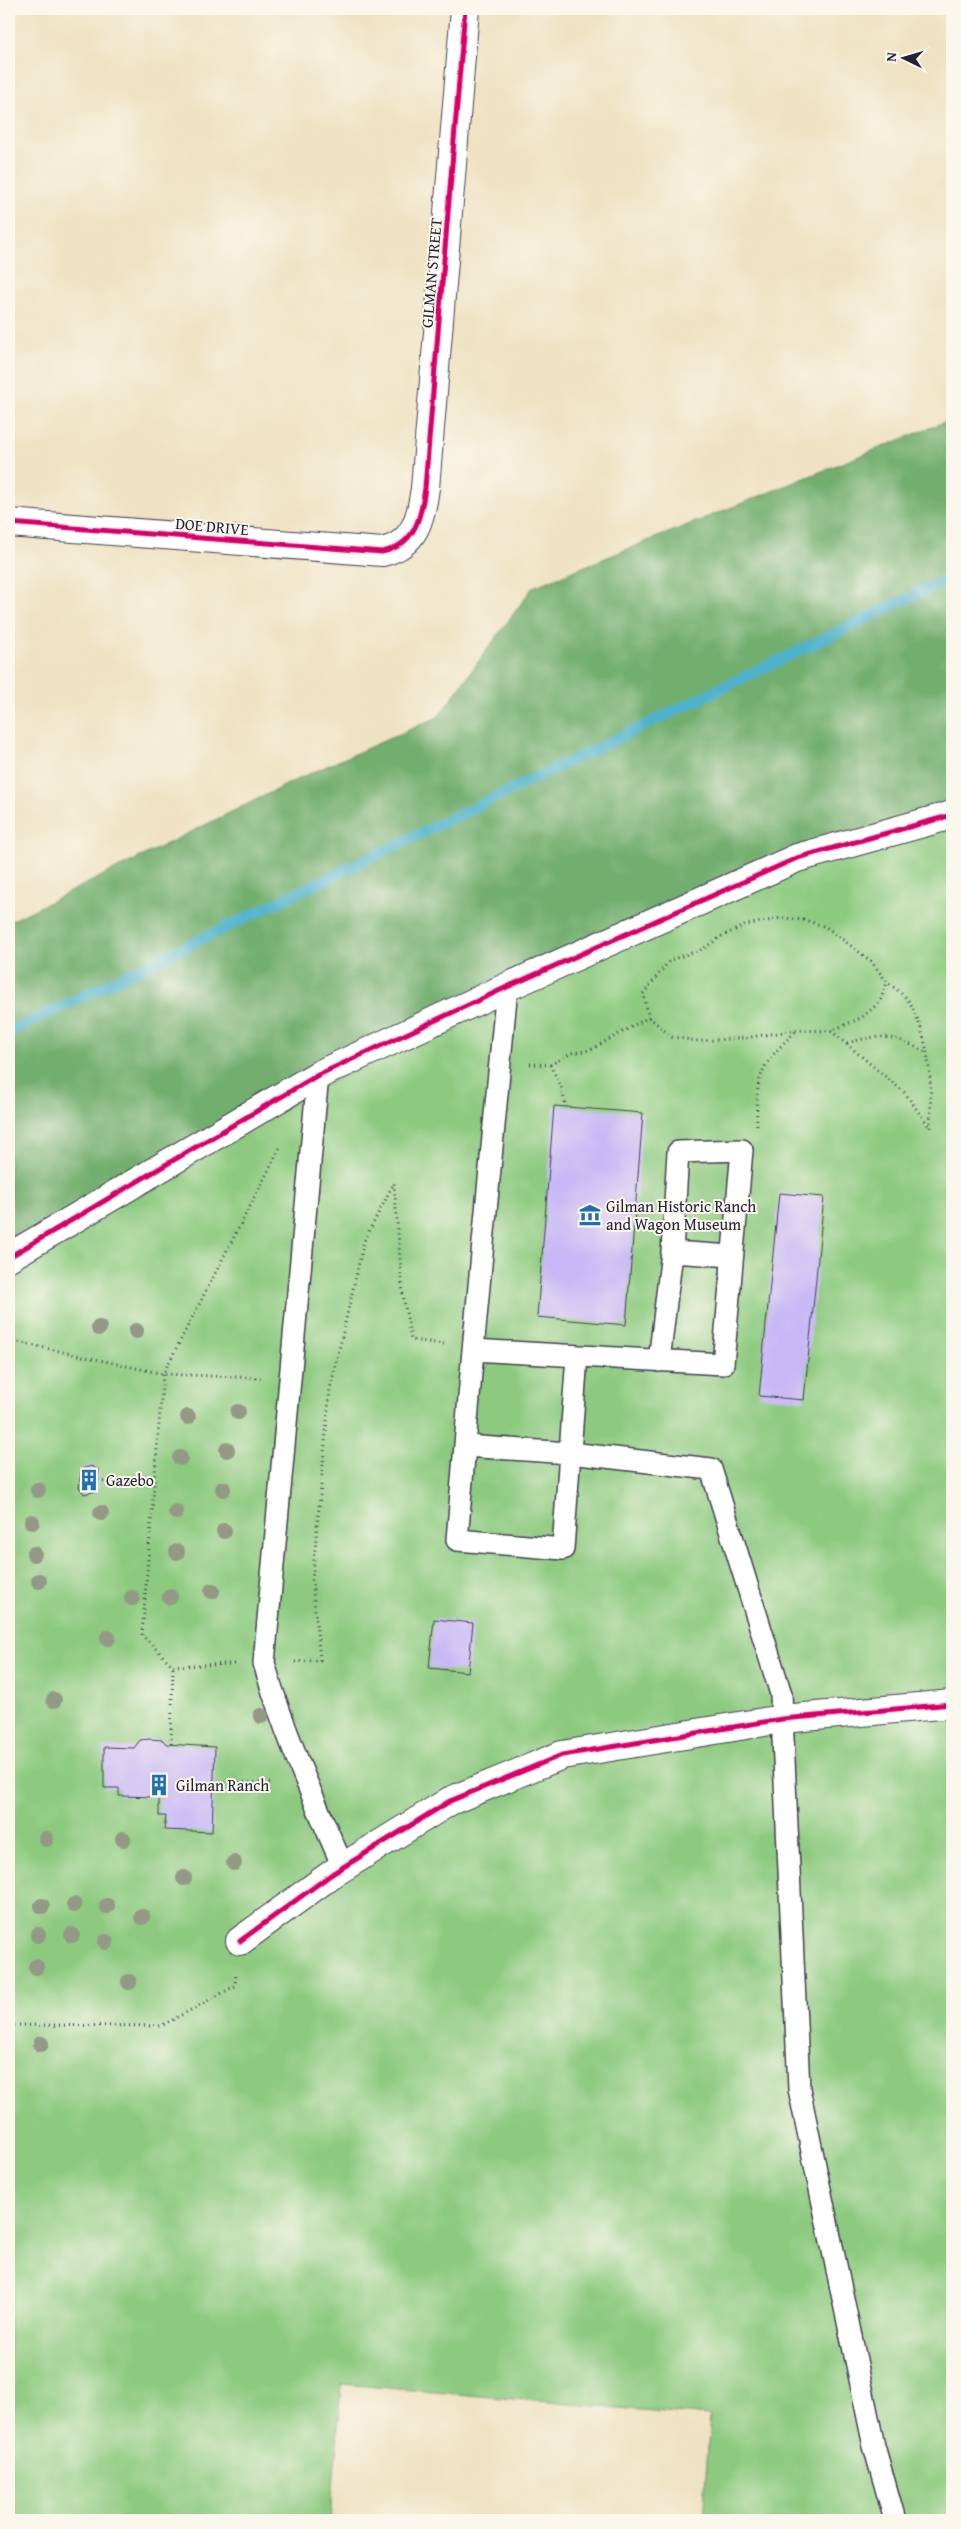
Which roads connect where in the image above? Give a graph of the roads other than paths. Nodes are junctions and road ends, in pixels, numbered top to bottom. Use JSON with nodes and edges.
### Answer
{"nodes":[{"id":1,"x":465,"y":9,"type":"edge"},
{"id":2,"x":9,"y":523,"type":"edge"},
{"id":3,"x":409,"y":536,"type":"joint"},
{"id":4,"x":952,"y":815,"type":"edge"},
{"id":5,"x":507,"y":987,"type":"junction"},
{"id":6,"x":318,"y":1075,"type":"junction"},
{"id":7,"x":672,"y":1252,"type":"junction"},
{"id":8,"x":732,"y":1256,"type":"junction"},
{"id":9,"x":9,"y":1257,"type":"edge"},
{"id":10,"x":473,"y":1350,"type":"junction"},
{"id":11,"x":577,"y":1356,"type":"junction"},
{"id":12,"x":659,"y":1361,"type":"junction"},
{"id":13,"x":465,"y":1446,"type":"junction"},
{"id":14,"x":570,"y":1453,"type":"junction"},
{"id":15,"x":952,"y":1704,"type":"edge"},
{"id":16,"x":782,"y":1718,"type":"junction"},
{"id":17,"x":343,"y":1867,"type":"junction"},
{"id":18,"x":240,"y":1941,"type":"road end"},
{"id":19,"x":895,"y":2520,"type":"edge"}],
"edges":[{"from":1,"to":3,"type":"street","name":"GILMAN STREET"},
{"from":2,"to":3,"type":"street","name":"DOE DRIVE"},
{"from":4,"to":5,"type":"street"},
{"from":5,"to":6,"type":"street"},
{"from":5,"to":10,"type":"lane"},
{"from":6,"to":9,"type":"street"},
{"from":6,"to":17,"type":"lane"},
{"from":7,"to":8,"type":"lane"},
{"from":7,"to":8,"type":"lane"},
{"from":7,"to":12,"type":"lane"},
{"from":8,"to":12,"type":"lane"},
{"from":10,"to":11,"type":"lane"},
{"from":10,"to":13,"type":"lane"},
{"from":11,"to":12,"type":"lane"},
{"from":11,"to":14,"type":"lane"},
{"from":13,"to":14,"type":"lane"},
{"from":13,"to":14,"type":"lane"},
{"from":14,"to":16,"type":"lane"},
{"from":15,"to":16,"type":"street"},
{"from":16,"to":17,"type":"street"},
{"from":16,"to":19,"type":"lane"},
{"from":17,"to":18,"type":"street"}]}
